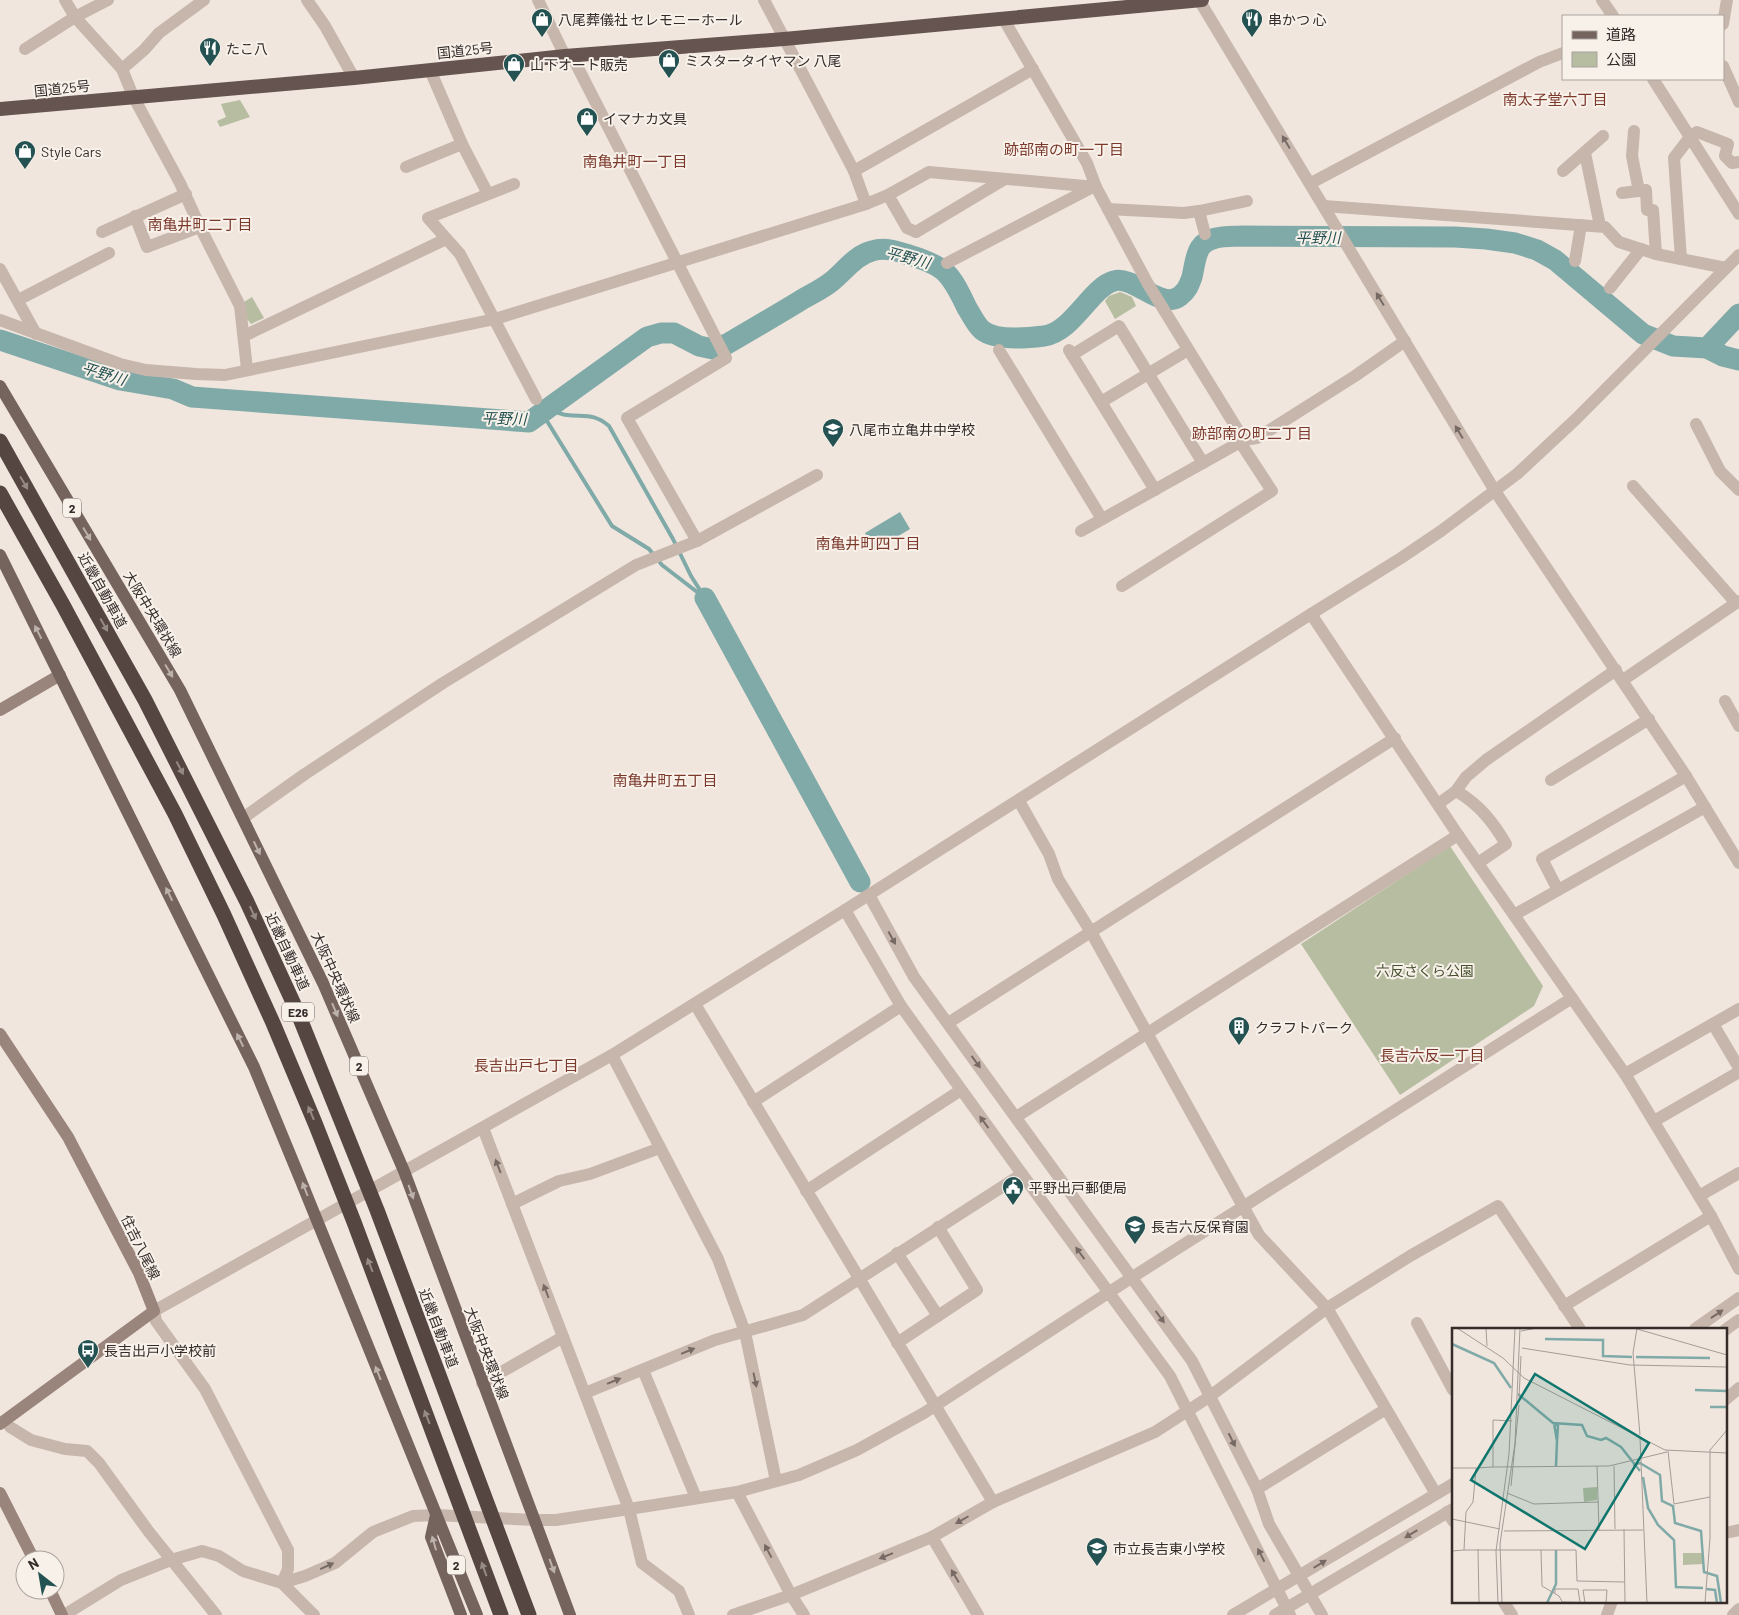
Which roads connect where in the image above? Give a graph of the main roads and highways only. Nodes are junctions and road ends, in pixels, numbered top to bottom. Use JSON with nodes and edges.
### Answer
{"nodes":[{"id":1,"x":1200,"y":0,"type":"edge"},
{"id":2,"x":0,"y":109,"type":"edge"},
{"id":3,"x":0,"y":386,"type":"edge"},
{"id":4,"x":0,"y":441,"type":"edge"},
{"id":5,"x":0,"y":494,"type":"edge"},
{"id":6,"x":0,"y":555,"type":"edge"},
{"id":7,"x":0,"y":566,"type":"edge"},
{"id":8,"x":13,"y":582,"type":"junction"},
{"id":9,"x":60,"y":675,"type":"junction"},
{"id":10,"x":0,"y":710,"type":"edge"},
{"id":11,"x":0,"y":1034,"type":"edge"},
{"id":12,"x":5,"y":1426,"type":"edge"},
{"id":13,"x":0,"y":1493,"type":"edge"},
{"id":14,"x":436,"y":1515,"type":"junction"},
{"id":15,"x":29,"y":1550,"type":"edge"},
{"id":16,"x":55,"y":1600,"type":"edge"},
{"id":17,"x":63,"y":1615,"type":"edge"},
{"id":18,"x":461,"y":1615,"type":"edge"},
{"id":19,"x":476,"y":1615,"type":"edge"},
{"id":20,"x":501,"y":1615,"type":"edge"},
{"id":21,"x":529,"y":1615,"type":"edge"},
{"id":22,"x":570,"y":1615,"type":"edge"}],
"edges":[{"from":1,"to":2,"type":"highway","name":"国道25号"},
{"from":3,"to":22,"type":"main road","name":"大阪中央環状線","number":"2","one_way":true},
{"from":4,"to":21,"type":"highway","name":"近畿自動車道","number":"E26","one_way":true,"bridge":true},
{"from":20,"to":5,"type":"highway","number":"E26","one_way":true,"bridge":true},
{"from":6,"to":8,"type":"main road","number":"2"},
{"from":7,"to":8,"type":"main road"},
{"from":9,"to":8,"type":"main road","number":"2","one_way":true},
{"from":9,"to":10,"type":"main road"},
{"from":14,"to":9,"type":"main road","number":"2","one_way":true},
{"from":11,"to":12,"type":"main road","name":"住吉八尾線"},
{"from":13,"to":15,"type":"main road"},
{"from":18,"to":14,"type":"main road","number":"2","one_way":true},
{"from":14,"to":19,"type":"main road","number":"2"},
{"from":16,"to":17,"type":"main road"}]}
